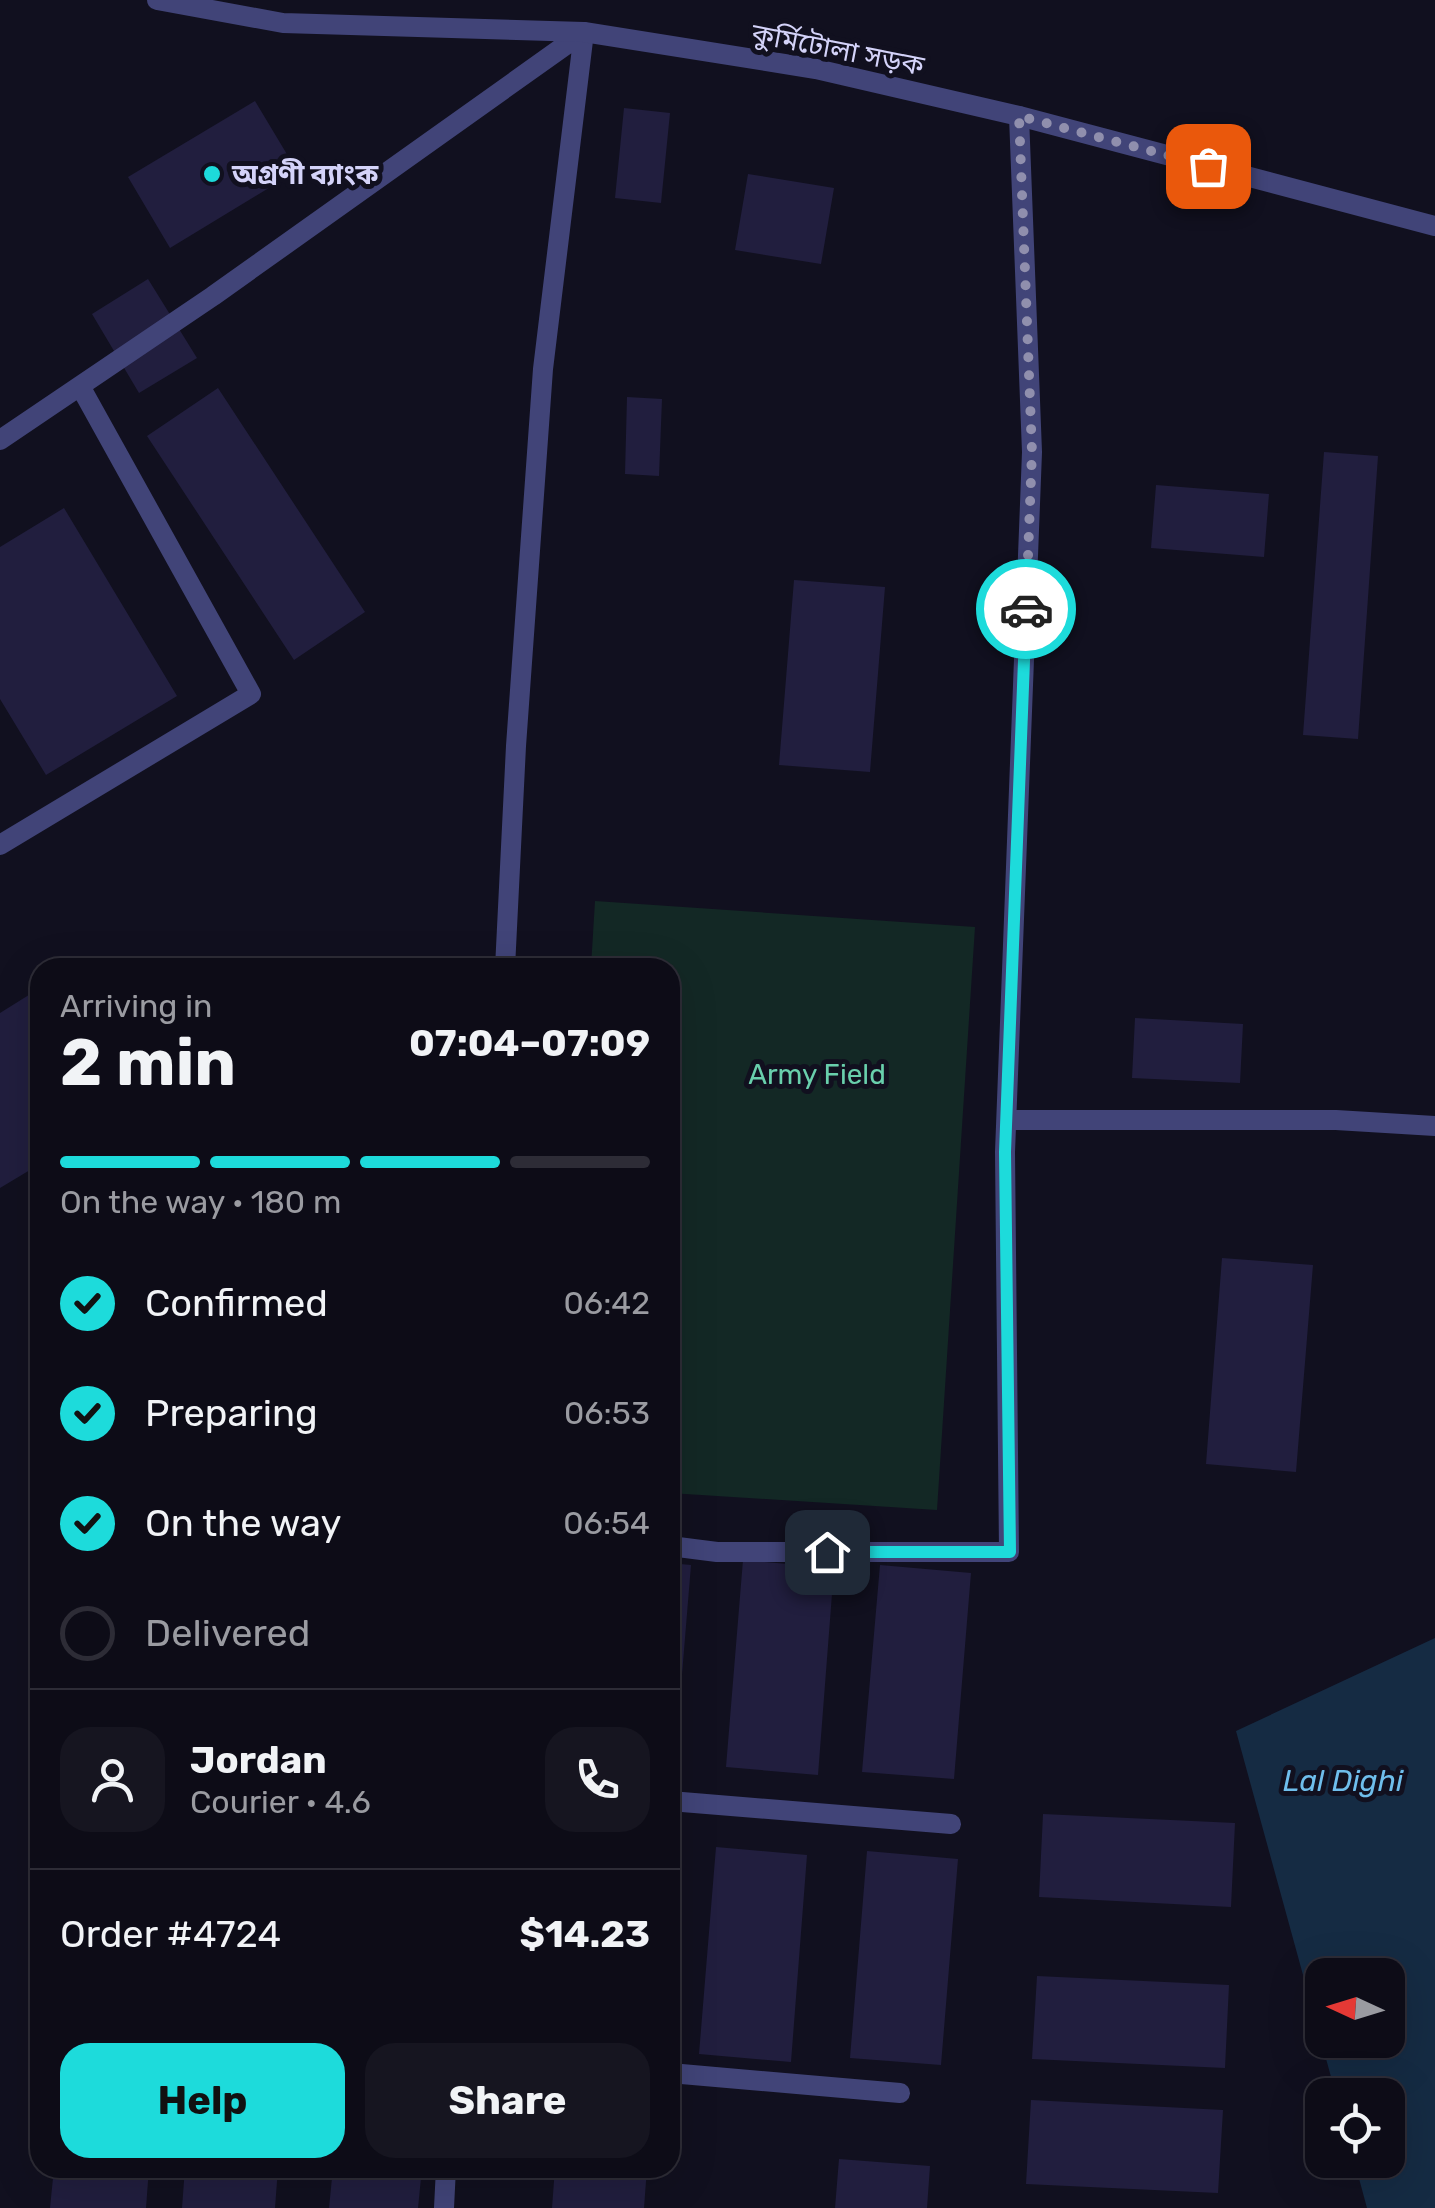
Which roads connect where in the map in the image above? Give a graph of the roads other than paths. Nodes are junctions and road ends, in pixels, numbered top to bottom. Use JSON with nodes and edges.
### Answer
{"nodes":[{"id":1,"x":157,"y":0,"type":"edge"},
{"id":2,"x":183,"y":2,"type":"edge"},
{"id":3,"x":584,"y":32,"type":"junction"},
{"id":4,"x":1019,"y":116,"type":"junction"},
{"id":5,"x":1435,"y":226,"type":"edge"},
{"id":6,"x":80,"y":386,"type":"junction"},
{"id":7,"x":0,"y":440,"type":"edge"},
{"id":8,"x":0,"y":844,"type":"edge"},
{"id":9,"x":505,"y":958,"type":"edge"},
{"id":10,"x":1007,"y":1120,"type":"junction"},
{"id":11,"x":1435,"y":1126,"type":"edge"},
{"id":12,"x":680,"y":1547,"type":"edge"},
{"id":13,"x":680,"y":1803,"type":"edge"},
{"id":14,"x":951,"y":1824,"type":"dead end"},
{"id":15,"x":680,"y":2074,"type":"edge"},
{"id":16,"x":900,"y":2093,"type":"dead end"},
{"id":17,"x":446,"y":2178,"type":"edge"},
{"id":18,"x":444,"y":2208,"type":"edge"}],
"edges":[{"from":1,"to":2,"type":"street","name":"কুর্মিটোলা সড়ক"},
{"from":2,"to":3,"type":"street","name":"কুর্মিটোলা সড়ক"},
{"from":3,"to":4,"type":"street","name":"কুর্মিটোলা সড়ক"},
{"from":3,"to":6,"type":"street"},
{"from":3,"to":9,"type":"street"},
{"from":4,"to":5,"type":"street","name":"কুর্মিটোলা সড়ক"},
{"from":4,"to":10,"type":"street"},
{"from":6,"to":7,"type":"street"},
{"from":6,"to":8,"type":"street"},
{"from":10,"to":11,"type":"street"},
{"from":10,"to":12,"type":"street"},
{"from":13,"to":14,"type":"street"},
{"from":15,"to":16,"type":"street"},
{"from":17,"to":18,"type":"street"}]}
